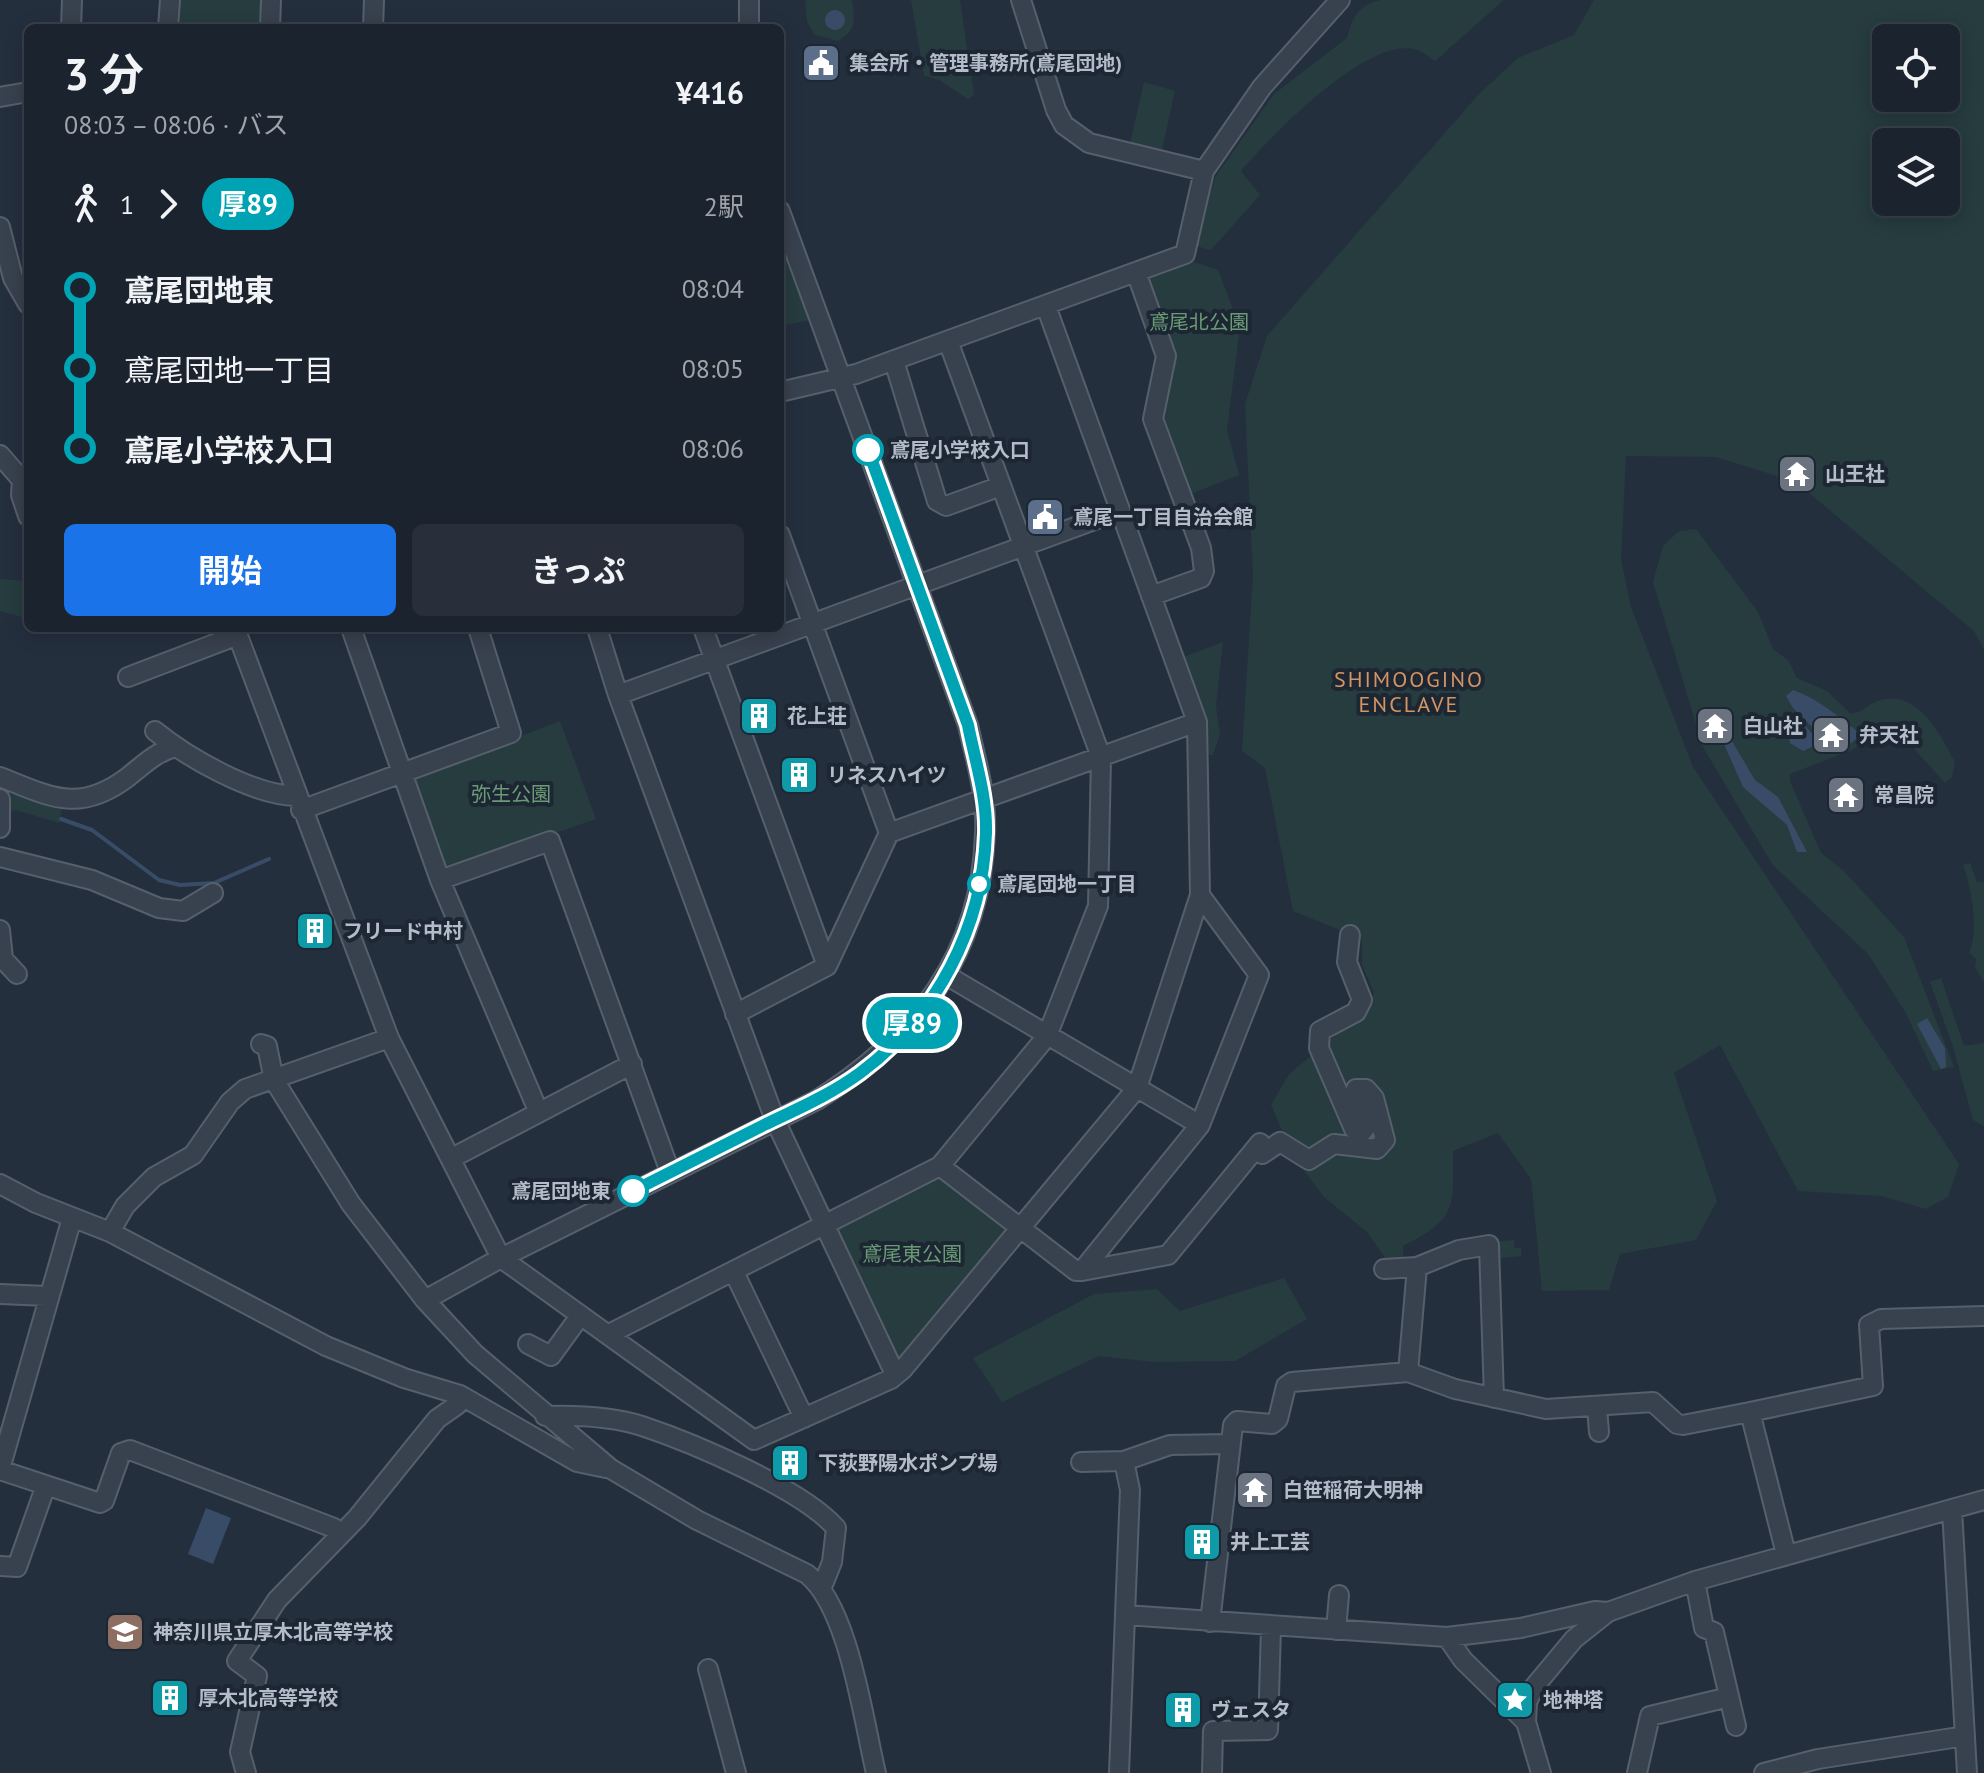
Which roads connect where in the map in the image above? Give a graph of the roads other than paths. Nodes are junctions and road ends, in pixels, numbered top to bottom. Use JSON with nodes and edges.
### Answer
{"nodes":[{"id":1,"x":72,"y":0,"type":"edge"},
{"id":2,"x":170,"y":0,"type":"edge"},
{"id":3,"x":271,"y":0,"type":"edge"},
{"id":4,"x":374,"y":0,"type":"edge"},
{"id":5,"x":749,"y":0,"type":"edge"},
{"id":6,"x":1021,"y":0,"type":"edge"},
{"id":7,"x":1340,"y":0,"type":"edge"},
{"id":8,"x":71,"y":24,"type":"edge"},
{"id":9,"x":168,"y":24,"type":"edge"},
{"id":10,"x":270,"y":24,"type":"edge"},
{"id":11,"x":373,"y":24,"type":"edge"},
{"id":12,"x":749,"y":24,"type":"edge"},
{"id":13,"x":24,"y":93,"type":"edge"},
{"id":14,"x":0,"y":97,"type":"edge"},
{"id":15,"x":1204,"y":171,"type":"junction"},
{"id":16,"x":784,"y":222,"type":"edge"},
{"id":17,"x":0,"y":227,"type":"edge"},
{"id":18,"x":1136,"y":272,"type":"junction"},
{"id":19,"x":24,"y":297,"type":"edge"},
{"id":20,"x":1046,"y":306,"type":"junction"},
{"id":21,"x":948,"y":341,"type":"junction"},
{"id":22,"x":894,"y":361,"type":"junction"},
{"id":23,"x":843,"y":378,"type":"junction"},
{"id":24,"x":784,"y":391,"type":"edge"},
{"id":25,"x":0,"y":455,"type":"edge"},
{"id":26,"x":24,"y":482,"type":"edge"},
{"id":27,"x":1001,"y":486,"type":"junction"},
{"id":28,"x":1119,"y":511,"type":"junction"},
{"id":29,"x":784,"y":546,"type":"edge"},
{"id":30,"x":1024,"y":547,"type":"junction"},
{"id":31,"x":916,"y":585,"type":"junction"},
{"id":32,"x":1151,"y":596,"type":"junction"},
{"id":33,"x":812,"y":624,"type":"junction"},
{"id":34,"x":234,"y":632,"type":"edge"},
{"id":35,"x":236,"y":632,"type":"edge"},
{"id":36,"x":352,"y":632,"type":"edge"},
{"id":37,"x":479,"y":632,"type":"edge"},
{"id":38,"x":598,"y":632,"type":"edge"},
{"id":39,"x":704,"y":632,"type":"edge"},
{"id":40,"x":714,"y":659,"type":"junction"},
{"id":41,"x":128,"y":677,"type":"dead end"},
{"id":42,"x":618,"y":695,"type":"junction"},
{"id":43,"x":1197,"y":722,"type":"junction"},
{"id":44,"x":155,"y":731,"type":"dead end"},
{"id":45,"x":175,"y":747,"type":"junction"},
{"id":46,"x":1101,"y":757,"type":"junction"},
{"id":47,"x":403,"y":773,"type":"junction"},
{"id":48,"x":0,"y":777,"type":"edge"},
{"id":49,"x":984,"y":798,"type":"junction"},
{"id":50,"x":0,"y":799,"type":"edge"},
{"id":51,"x":299,"y":803,"type":"junction"},
{"id":52,"x":0,"y":828,"type":"edge"},
{"id":53,"x":889,"y":833,"type":"junction"},
{"id":54,"x":0,"y":857,"type":"edge"},
{"id":55,"x":440,"y":880,"type":"junction"},
{"id":56,"x":213,"y":893,"type":"dead end"},
{"id":57,"x":1200,"y":895,"type":"junction"},
{"id":58,"x":0,"y":930,"type":"edge"},
{"id":59,"x":1350,"y":935,"type":"dead end"},
{"id":60,"x":827,"y":966,"type":"junction"},
{"id":61,"x":17,"y":974,"type":"dead end"},
{"id":62,"x":946,"y":975,"type":"junction"},
{"id":63,"x":735,"y":1014,"type":"junction"},
{"id":64,"x":1047,"y":1036,"type":"junction"},
{"id":65,"x":389,"y":1038,"type":"junction"},
{"id":66,"x":261,"y":1044,"type":"dead end"},
{"id":67,"x":632,"y":1064,"type":"junction"},
{"id":68,"x":274,"y":1080,"type":"junction"},
{"id":69,"x":1137,"y":1088,"type":"junction"},
{"id":70,"x":539,"y":1113,"type":"junction"},
{"id":71,"x":775,"y":1120,"type":"junction"},
{"id":72,"x":1200,"y":1125,"type":"junction"},
{"id":73,"x":452,"y":1158,"type":"junction"},
{"id":74,"x":940,"y":1166,"type":"junction"},
{"id":75,"x":670,"y":1172,"type":"junction"},
{"id":76,"x":0,"y":1184,"type":"edge"},
{"id":77,"x":72,"y":1218,"type":"junction"},
{"id":78,"x":822,"y":1226,"type":"junction"},
{"id":79,"x":1021,"y":1228,"type":"junction"},
{"id":80,"x":110,"y":1232,"type":"junction"},
{"id":81,"x":501,"y":1258,"type":"junction"},
{"id":82,"x":1417,"y":1267,"type":"junction"},
{"id":83,"x":1384,"y":1269,"type":"dead end"},
{"id":84,"x":1082,"y":1271,"type":"junction"},
{"id":85,"x":734,"y":1272,"type":"junction"},
{"id":86,"x":0,"y":1294,"type":"edge"},
{"id":87,"x":47,"y":1296,"type":"junction"},
{"id":88,"x":425,"y":1300,"type":"junction"},
{"id":89,"x":580,"y":1316,"type":"junction"},
{"id":90,"x":1984,"y":1316,"type":"edge"},
{"id":91,"x":609,"y":1334,"type":"junction"},
{"id":92,"x":528,"y":1344,"type":"dead end"},
{"id":93,"x":1408,"y":1372,"type":"junction"},
{"id":94,"x":895,"y":1374,"type":"junction"},
{"id":95,"x":460,"y":1395,"type":"junction"},
{"id":96,"x":1494,"y":1398,"type":"junction"},
{"id":97,"x":1597,"y":1408,"type":"junction"},
{"id":98,"x":1750,"y":1412,"type":"junction"},
{"id":99,"x":545,"y":1416,"type":"junction"},
{"id":100,"x":804,"y":1418,"type":"junction"},
{"id":101,"x":1599,"y":1432,"type":"dead end"},
{"id":102,"x":1230,"y":1444,"type":"junction"},
{"id":103,"x":1124,"y":1461,"type":"junction"},
{"id":104,"x":1081,"y":1462,"type":"dead end"},
{"id":105,"x":611,"y":1469,"type":"junction"},
{"id":106,"x":0,"y":1470,"type":"edge"},
{"id":107,"x":46,"y":1485,"type":"junction"},
{"id":108,"x":1984,"y":1500,"type":"edge"},
{"id":109,"x":1952,"y":1509,"type":"junction"},
{"id":110,"x":338,"y":1535,"type":"junction"},
{"id":111,"x":1786,"y":1554,"type":"junction"},
{"id":112,"x":0,"y":1566,"type":"edge"},
{"id":113,"x":1695,"y":1581,"type":"junction"},
{"id":114,"x":822,"y":1587,"type":"junction"},
{"id":115,"x":1339,"y":1595,"type":"dead end"},
{"id":116,"x":1608,"y":1612,"type":"junction"},
{"id":117,"x":1125,"y":1615,"type":"junction"},
{"id":118,"x":1210,"y":1622,"type":"junction"},
{"id":119,"x":1271,"y":1627,"type":"junction"},
{"id":120,"x":1336,"y":1630,"type":"junction"},
{"id":121,"x":1447,"y":1637,"type":"junction"},
{"id":122,"x":708,"y":1669,"type":"dead end"},
{"id":123,"x":1729,"y":1697,"type":"junction"},
{"id":124,"x":1526,"y":1722,"type":"junction"},
{"id":125,"x":1736,"y":1726,"type":"dead end"},
{"id":126,"x":1965,"y":1736,"type":"junction"},
{"id":127,"x":246,"y":1773,"type":"edge"},
{"id":128,"x":736,"y":1773,"type":"edge"},
{"id":129,"x":876,"y":1773,"type":"edge"},
{"id":130,"x":1119,"y":1773,"type":"edge"},
{"id":131,"x":1212,"y":1773,"type":"edge"},
{"id":132,"x":1541,"y":1773,"type":"edge"},
{"id":133,"x":1637,"y":1773,"type":"edge"},
{"id":134,"x":1764,"y":1773,"type":"edge"},
{"id":135,"x":1967,"y":1773,"type":"edge"}],
"edges":[{"from":1,"to":8,"type":"street"},
{"from":2,"to":9,"type":"street"},
{"from":3,"to":10,"type":"street"},
{"from":4,"to":11,"type":"street"},
{"from":5,"to":12,"type":"street"},
{"from":6,"to":15,"type":"street"},
{"from":7,"to":15,"type":"street"},
{"from":13,"to":14,"type":"street"},
{"from":15,"to":18,"type":"street"},
{"from":16,"to":23,"type":"street"},
{"from":17,"to":19,"type":"street"},
{"from":18,"to":20,"type":"street"},
{"from":18,"to":32,"type":"street"},
{"from":20,"to":21,"type":"street"},
{"from":20,"to":28,"type":"street"},
{"from":21,"to":22,"type":"street"},
{"from":21,"to":27,"type":"street"},
{"from":22,"to":23,"type":"street"},
{"from":22,"to":27,"type":"street"},
{"from":23,"to":24,"type":"street"},
{"from":23,"to":31,"type":"street"},
{"from":25,"to":26,"type":"street"},
{"from":27,"to":30,"type":"street"},
{"from":28,"to":30,"type":"street"},
{"from":28,"to":32,"type":"street"},
{"from":29,"to":33,"type":"street"},
{"from":30,"to":31,"type":"street"},
{"from":30,"to":46,"type":"street"},
{"from":31,"to":33,"type":"street"},
{"from":31,"to":49,"type":"street"},
{"from":32,"to":43,"type":"street"},
{"from":33,"to":40,"type":"street"},
{"from":33,"to":53,"type":"street"},
{"from":34,"to":41,"type":"street"},
{"from":35,"to":51,"type":"street"},
{"from":36,"to":47,"type":"street"},
{"from":37,"to":47,"type":"street"},
{"from":38,"to":42,"type":"street"},
{"from":39,"to":40,"type":"street"},
{"from":40,"to":42,"type":"street"},
{"from":40,"to":60,"type":"street"},
{"from":42,"to":63,"type":"street"},
{"from":43,"to":46,"type":"street"},
{"from":43,"to":57,"type":"street"},
{"from":44,"to":45,"type":"street"},
{"from":45,"to":48,"type":"street"},
{"from":45,"to":51,"type":"street"},
{"from":46,"to":49,"type":"street"},
{"from":46,"to":64,"type":"street"},
{"from":47,"to":51,"type":"street"},
{"from":47,"to":55,"type":"street"},
{"from":49,"to":53,"type":"street"},
{"from":49,"to":62,"type":"street"},
{"from":50,"to":52,"type":"street"},
{"from":51,"to":65,"type":"street"},
{"from":53,"to":60,"type":"street"},
{"from":54,"to":56,"type":"street"},
{"from":55,"to":67,"type":"street"},
{"from":55,"to":70,"type":"street"},
{"from":57,"to":69,"type":"street"},
{"from":57,"to":72,"type":"street"},
{"from":58,"to":61,"type":"street"},
{"from":59,"to":84,"type":"street"},
{"from":60,"to":63,"type":"street"},
{"from":62,"to":64,"type":"street"},
{"from":62,"to":71,"type":"street"},
{"from":63,"to":71,"type":"street"},
{"from":64,"to":69,"type":"street"},
{"from":64,"to":74,"type":"street"},
{"from":65,"to":68,"type":"street"},
{"from":65,"to":73,"type":"street"},
{"from":66,"to":68,"type":"street"},
{"from":67,"to":70,"type":"street"},
{"from":67,"to":75,"type":"street"},
{"from":68,"to":80,"type":"street"},
{"from":68,"to":88,"type":"street"},
{"from":69,"to":72,"type":"street"},
{"from":69,"to":79,"type":"street"},
{"from":70,"to":73,"type":"street"},
{"from":71,"to":75,"type":"street"},
{"from":71,"to":78,"type":"street"},
{"from":72,"to":84,"type":"street"},
{"from":73,"to":81,"type":"street"},
{"from":74,"to":78,"type":"street"},
{"from":74,"to":79,"type":"street"},
{"from":75,"to":81,"type":"street"},
{"from":76,"to":77,"type":"street"},
{"from":77,"to":80,"type":"street"},
{"from":77,"to":87,"type":"street"},
{"from":78,"to":85,"type":"street"},
{"from":78,"to":94,"type":"street"},
{"from":79,"to":84,"type":"street"},
{"from":79,"to":94,"type":"street"},
{"from":80,"to":95,"type":"street"},
{"from":81,"to":88,"type":"street"},
{"from":81,"to":89,"type":"street"},
{"from":82,"to":83,"type":"street"},
{"from":82,"to":93,"type":"street"},
{"from":82,"to":96,"type":"street"},
{"from":85,"to":91,"type":"street"},
{"from":85,"to":100,"type":"street"},
{"from":86,"to":87,"type":"street"},
{"from":87,"to":106,"type":"street"},
{"from":88,"to":99,"type":"street"},
{"from":89,"to":91,"type":"street"},
{"from":89,"to":92,"type":"street"},
{"from":90,"to":98,"type":"street"},
{"from":91,"to":100,"type":"street"},
{"from":93,"to":96,"type":"street"},
{"from":93,"to":102,"type":"street"},
{"from":94,"to":100,"type":"street"},
{"from":95,"to":105,"type":"street"},
{"from":95,"to":110,"type":"street"},
{"from":96,"to":97,"type":"street"},
{"from":97,"to":98,"type":"street"},
{"from":97,"to":101,"type":"street"},
{"from":98,"to":111,"type":"street"},
{"from":99,"to":105,"type":"street"},
{"from":99,"to":114,"type":"street"},
{"from":102,"to":103,"type":"street"},
{"from":102,"to":118,"type":"street"},
{"from":103,"to":104,"type":"street"},
{"from":103,"to":117,"type":"street"},
{"from":105,"to":114,"type":"street"},
{"from":106,"to":107,"type":"street"},
{"from":107,"to":110,"type":"street"},
{"from":107,"to":112,"type":"street"},
{"from":108,"to":109,"type":"street"},
{"from":109,"to":111,"type":"street"},
{"from":109,"to":126,"type":"street"},
{"from":110,"to":127,"type":"street"},
{"from":111,"to":113,"type":"street"},
{"from":113,"to":116,"type":"street"},
{"from":113,"to":123,"type":"street"},
{"from":114,"to":129,"type":"street"},
{"from":115,"to":120,"type":"street"},
{"from":116,"to":121,"type":"street"},
{"from":116,"to":124,"type":"street"},
{"from":117,"to":118,"type":"street"},
{"from":117,"to":130,"type":"street"},
{"from":118,"to":119,"type":"street"},
{"from":119,"to":120,"type":"street"},
{"from":119,"to":131,"type":"street"},
{"from":120,"to":121,"type":"street"},
{"from":121,"to":124,"type":"street"},
{"from":122,"to":128,"type":"street"},
{"from":123,"to":125,"type":"street"},
{"from":123,"to":133,"type":"street"},
{"from":124,"to":132,"type":"street"},
{"from":126,"to":134,"type":"street"},
{"from":126,"to":135,"type":"street"}]}
